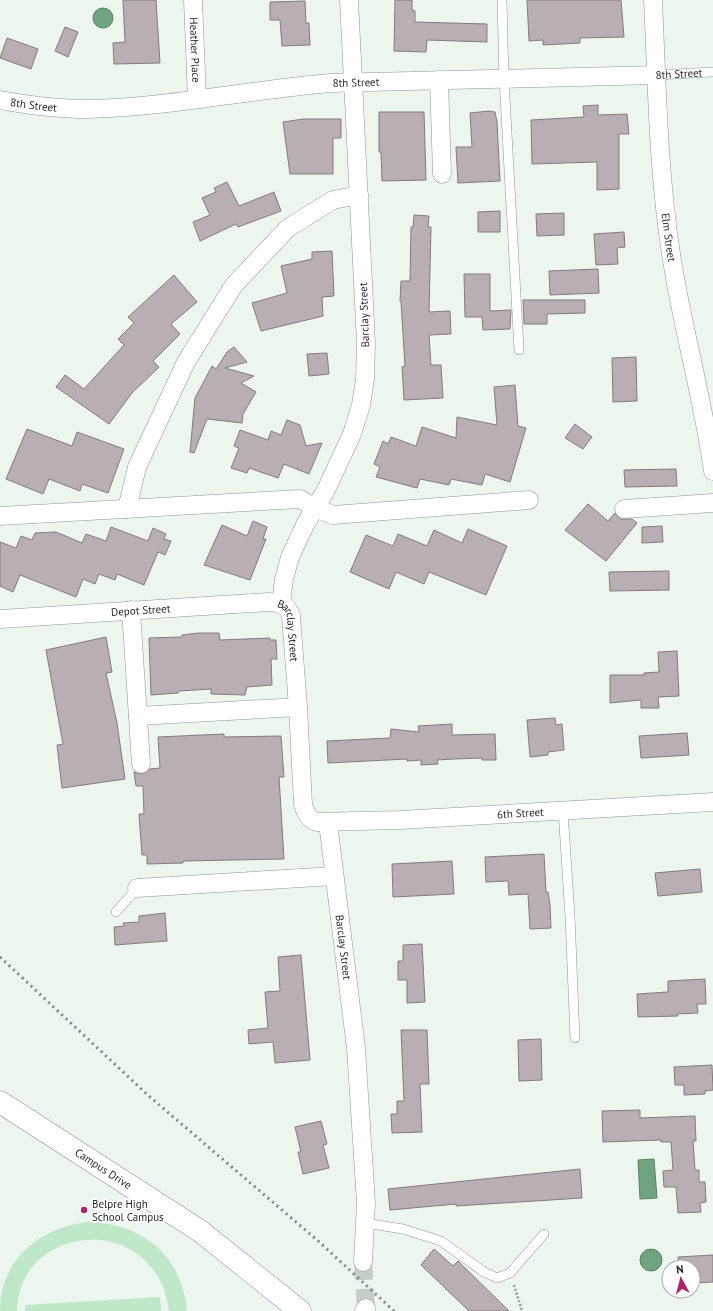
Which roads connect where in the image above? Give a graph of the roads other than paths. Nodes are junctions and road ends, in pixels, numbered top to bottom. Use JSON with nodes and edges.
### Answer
{"nodes":[{"id":1,"x":193,"y":0,"type":"edge"},
{"id":2,"x":349,"y":0,"type":"edge"},
{"id":3,"x":502,"y":0,"type":"edge"},
{"id":4,"x":653,"y":0,"type":"edge"},
{"id":5,"x":713,"y":72,"type":"edge"},
{"id":6,"x":657,"y":75,"type":"junction"},
{"id":7,"x":504,"y":79,"type":"junction"},
{"id":8,"x":439,"y":80,"type":"junction"},
{"id":9,"x":353,"y":82,"type":"junction"},
{"id":10,"x":197,"y":99,"type":"junction"},
{"id":11,"x":0,"y":100,"type":"edge"},
{"id":12,"x":442,"y":174,"type":"dead end"},
{"id":13,"x":359,"y":195,"type":"junction"},
{"id":14,"x":519,"y":350,"type":"dead end"},
{"id":15,"x":713,"y":471,"type":"edge"},
{"id":16,"x":529,"y":500,"type":"dead end"},
{"id":17,"x":713,"y":502,"type":"edge"},
{"id":18,"x":315,"y":508,"type":"junction"},
{"id":19,"x":127,"y":509,"type":"junction"},
{"id":20,"x":624,"y":509,"type":"dead end"},
{"id":21,"x":0,"y":516,"type":"edge"},
{"id":22,"x":281,"y":603,"type":"junction"},
{"id":23,"x":131,"y":610,"type":"junction"},
{"id":24,"x":0,"y":618,"type":"edge"},
{"id":25,"x":298,"y":707,"type":"junction"},
{"id":26,"x":138,"y":716,"type":"junction"},
{"id":27,"x":140,"y":764,"type":"dead end"},
{"id":28,"x":713,"y":802,"type":"edge"},
{"id":29,"x":563,"y":810,"type":"junction"},
{"id":30,"x":328,"y":823,"type":"junction"},
{"id":31,"x":334,"y":876,"type":"junction"},
{"id":32,"x":137,"y":888,"type":"joint"},
{"id":33,"x":116,"y":912,"type":"dead end"},
{"id":34,"x":575,"y":1038,"type":"dead end"},
{"id":35,"x":0,"y":1102,"type":"edge"},
{"id":36,"x":365,"y":1222,"type":"junction"},
{"id":37,"x":544,"y":1234,"type":"dead end"},
{"id":38,"x":363,"y":1262,"type":"tunnel mouth"},
{"id":39,"x":300,"y":1311,"type":"edge"}],
"edges":[{"from":1,"to":10,"type":"street","name":"Heather Place"},
{"from":2,"to":9,"type":"street","name":"Barclay Street"},
{"from":3,"to":7,"type":"lane"},
{"from":4,"to":6,"type":"street","name":"Elm Street"},
{"from":5,"to":6,"type":"lane","name":"8th Street"},
{"from":6,"to":7,"type":"street","name":"8th Street"},
{"from":6,"to":15,"type":"street","name":"Elm Street"},
{"from":7,"to":8,"type":"street","name":"8th Street"},
{"from":7,"to":14,"type":"lane"},
{"from":8,"to":9,"type":"street","name":"8th Street"},
{"from":8,"to":12,"type":"street"},
{"from":9,"to":10,"type":"street","name":"8th Street"},
{"from":9,"to":13,"type":"street","name":"Barclay Street"},
{"from":10,"to":11,"type":"street","name":"8th Street"},
{"from":13,"to":18,"type":"street","name":"Barclay Street"},
{"from":13,"to":19,"type":"street"},
{"from":16,"to":18,"type":"street"},
{"from":17,"to":20,"type":"street"},
{"from":18,"to":19,"type":"street"},
{"from":18,"to":22,"type":"street","name":"Barclay Street"},
{"from":19,"to":21,"type":"street"},
{"from":22,"to":23,"type":"street","name":"Depot Street"},
{"from":22,"to":25,"type":"street","name":"Barclay Street"},
{"from":23,"to":24,"type":"street","name":"Depot Street"},
{"from":23,"to":26,"type":"street"},
{"from":25,"to":26,"type":"street"},
{"from":25,"to":30,"type":"street","name":"Barclay Street"},
{"from":26,"to":27,"type":"street"},
{"from":28,"to":29,"type":"street","name":"6th Street"},
{"from":29,"to":30,"type":"street","name":"6th Street"},
{"from":29,"to":34,"type":"lane"},
{"from":30,"to":31,"type":"street","name":"Barclay Street"},
{"from":31,"to":32,"type":"street"},
{"from":31,"to":36,"type":"street","name":"Barclay Street"},
{"from":32,"to":33,"type":"lane"},
{"from":35,"to":39,"type":"street","name":"Campus Drive"},
{"from":36,"to":37,"type":"lane"},
{"from":36,"to":38,"type":"street","name":"Barclay Street"}]}
